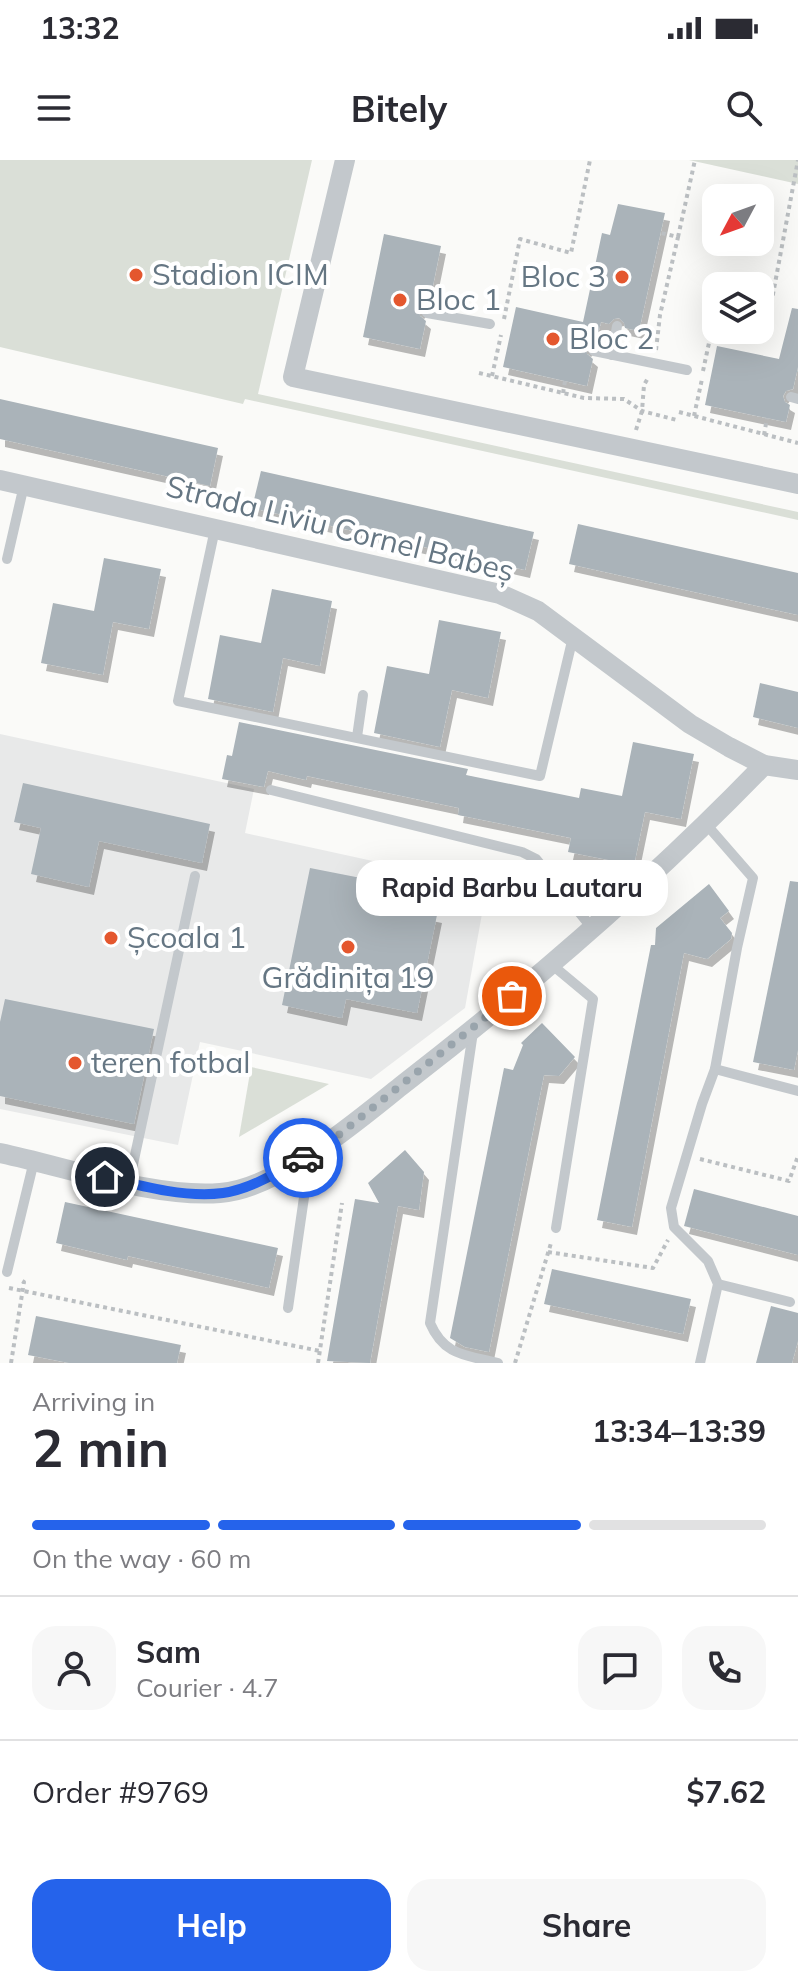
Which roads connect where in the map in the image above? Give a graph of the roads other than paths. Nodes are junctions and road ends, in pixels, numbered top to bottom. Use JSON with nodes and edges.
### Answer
{"nodes":[{"id":1,"x":345,"y":160,"type":"edge"},
{"id":2,"x":427,"y":313,"type":"dead end"},
{"id":3,"x":490,"y":324,"type":"dead end"},
{"id":4,"x":617,"y":326,"type":"dead end"},
{"id":5,"x":594,"y":351,"type":"dead end"},
{"id":6,"x":612,"y":355,"type":"junction"},
{"id":7,"x":687,"y":370,"type":"dead end"},
{"id":8,"x":0,"y":480,"type":"edge"},
{"id":9,"x":798,"y":484,"type":"edge"},
{"id":10,"x":24,"y":485,"type":"junction"},
{"id":11,"x":215,"y":529,"type":"junction"},
{"id":12,"x":7,"y":559,"type":"dead end"},
{"id":13,"x":573,"y":635,"type":"junction"},
{"id":14,"x":363,"y":695,"type":"dead end"},
{"id":15,"x":357,"y":737,"type":"junction"},
{"id":16,"x":764,"y":765,"type":"junction"},
{"id":17,"x":798,"y":770,"type":"edge"},
{"id":18,"x":271,"y":790,"type":"dead end"},
{"id":19,"x":706,"y":824,"type":"junction"},
{"id":20,"x":195,"y":876,"type":"dead end"},
{"id":21,"x":592,"y":928,"type":"junction"},
{"id":22,"x":551,"y":964,"type":"junction"},
{"id":23,"x":474,"y":1029,"type":"junction"},
{"id":24,"x":715,"y":1069,"type":"junction"},
{"id":25,"x":798,"y":1091,"type":"edge"},
{"id":26,"x":0,"y":1153,"type":"edge"},
{"id":27,"x":310,"y":1155,"type":"junction"},
{"id":28,"x":34,"y":1160,"type":"junction"},
{"id":29,"x":129,"y":1183,"type":"junction"},
{"id":30,"x":556,"y":1228,"type":"road end"},
{"id":31,"x":7,"y":1272,"type":"road end"},
{"id":32,"x":718,"y":1284,"type":"junction"},
{"id":33,"x":790,"y":1302,"type":"dead end"},
{"id":34,"x":288,"y":1308,"type":"dead end"},
{"id":35,"x":498,"y":1363,"type":"edge"},
{"id":36,"x":700,"y":1363,"type":"edge"}],
"edges":[{"from":1,"to":9,"type":"street"},
{"from":2,"to":3,"type":"lane"},
{"from":4,"to":6,"type":"lane"},
{"from":5,"to":6,"type":"lane"},
{"from":6,"to":7,"type":"lane"},
{"from":8,"to":10,"type":"street","name":"Strada Liviu Cornel Babeș"},
{"from":10,"to":11,"type":"street","name":"Strada Liviu Cornel Babeș"},
{"from":10,"to":12,"type":"lane"},
{"from":11,"to":13,"type":"street","name":"Strada Liviu Cornel Babeș"},
{"from":11,"to":15,"type":"lane"},
{"from":13,"to":15,"type":"lane"},
{"from":13,"to":16,"type":"street","name":"Strada Liviu Cornel Babeș"},
{"from":14,"to":15,"type":"lane"},
{"from":16,"to":17,"type":"street"},
{"from":16,"to":19,"type":"street"},
{"from":18,"to":21,"type":"lane"},
{"from":19,"to":21,"type":"street"},
{"from":19,"to":24,"type":"lane"},
{"from":20,"to":29,"type":"lane"},
{"from":21,"to":22,"type":"street"},
{"from":22,"to":23,"type":"street"},
{"from":22,"to":30,"type":"lane"},
{"from":23,"to":27,"type":"street"},
{"from":23,"to":35,"type":"lane"},
{"from":24,"to":25,"type":"lane"},
{"from":24,"to":32,"type":"lane"},
{"from":26,"to":28,"type":"street"},
{"from":27,"to":29,"type":"street"},
{"from":27,"to":34,"type":"lane"},
{"from":28,"to":29,"type":"street"},
{"from":28,"to":31,"type":"lane"},
{"from":32,"to":33,"type":"lane"},
{"from":32,"to":36,"type":"lane"}]}
